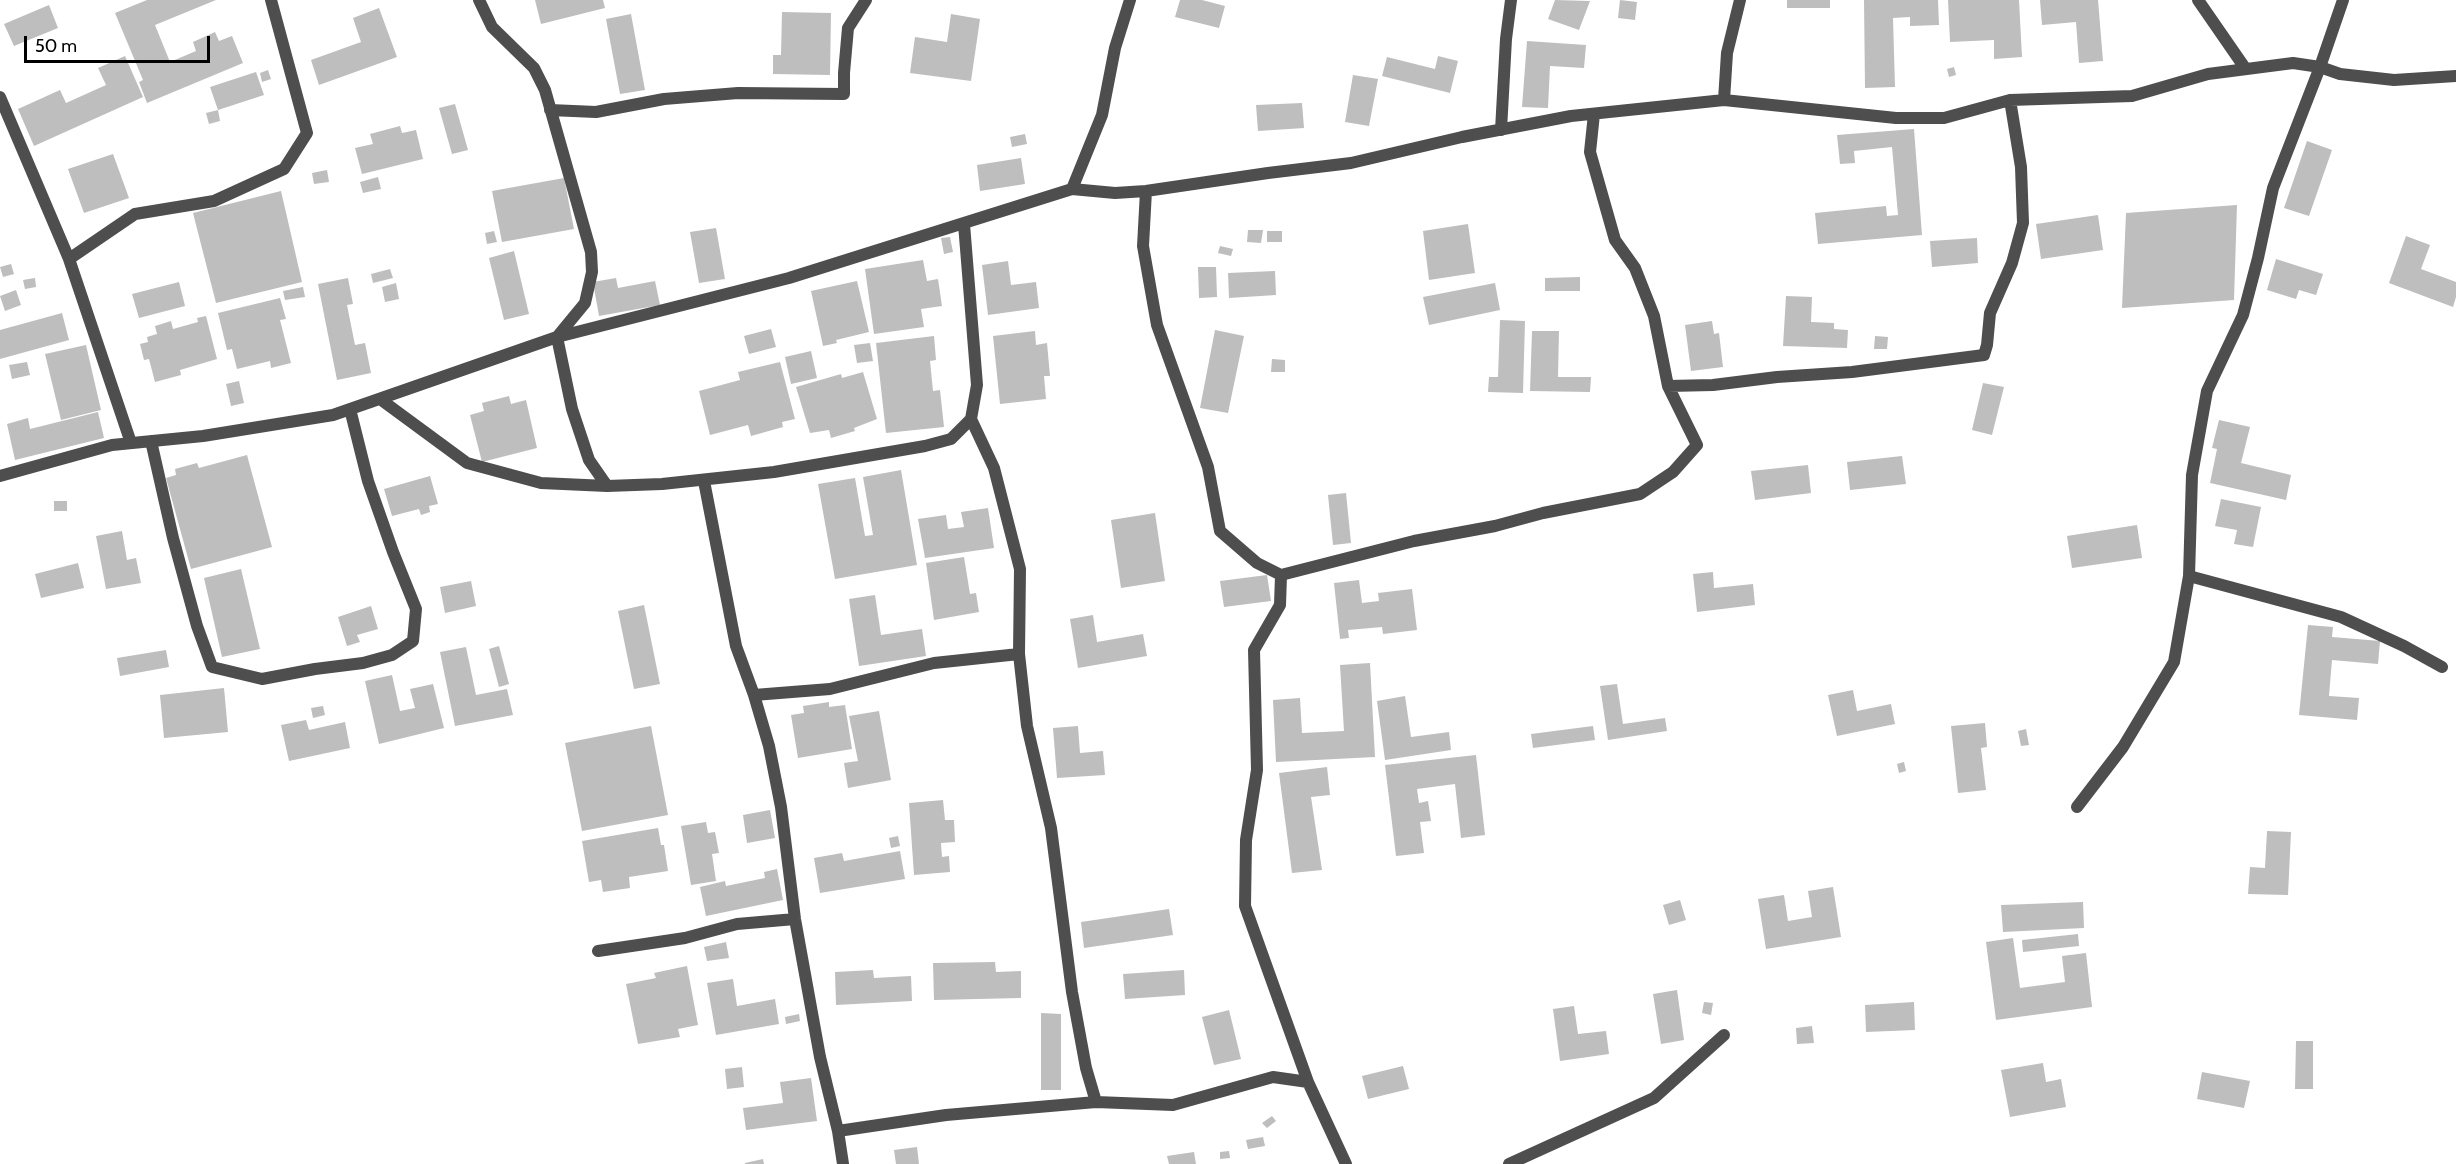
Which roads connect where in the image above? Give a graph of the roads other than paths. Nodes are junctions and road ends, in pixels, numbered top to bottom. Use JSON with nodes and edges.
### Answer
{"nodes":[{"id":1,"x":271,"y":0,"type":"edge"},
{"id":2,"x":478,"y":0,"type":"edge"},
{"id":3,"x":866,"y":0,"type":"edge"},
{"id":4,"x":1131,"y":0,"type":"edge"},
{"id":5,"x":1511,"y":0,"type":"edge"},
{"id":6,"x":1740,"y":0,"type":"edge"},
{"id":7,"x":2198,"y":0,"type":"edge"},
{"id":8,"x":2343,"y":0,"type":"edge"},
{"id":9,"x":2320,"y":67,"type":"junction"},
{"id":10,"x":2245,"y":68,"type":"junction"},
{"id":11,"x":2456,"y":76,"type":"edge"},
{"id":12,"x":0,"y":97,"type":"edge"},
{"id":13,"x":1724,"y":100,"type":"junction"},
{"id":14,"x":2010,"y":100,"type":"junction"},
{"id":15,"x":550,"y":110,"type":"junction"},
{"id":16,"x":1594,"y":114,"type":"junction"},
{"id":17,"x":1501,"y":130,"type":"junction"},
{"id":18,"x":1072,"y":189,"type":"junction"},
{"id":19,"x":1146,"y":191,"type":"junction"},
{"id":20,"x":964,"y":224,"type":"junction"},
{"id":21,"x":69,"y":259,"type":"junction"},
{"id":22,"x":557,"y":337,"type":"junction"},
{"id":23,"x":1668,"y":386,"type":"junction"},
{"id":24,"x":380,"y":399,"type":"junction"},
{"id":25,"x":350,"y":409,"type":"junction"},
{"id":26,"x":971,"y":419,"type":"junction"},
{"id":27,"x":152,"y":441,"type":"junction"},
{"id":28,"x":131,"y":443,"type":"junction"},
{"id":29,"x":0,"y":476,"type":"edge"},
{"id":30,"x":704,"y":481,"type":"junction"},
{"id":31,"x":607,"y":486,"type":"junction"},
{"id":32,"x":1281,"y":574,"type":"junction"},
{"id":33,"x":2189,"y":576,"type":"junction"},
{"id":34,"x":1018,"y":654,"type":"junction"},
{"id":35,"x":2442,"y":667,"type":"dead end"},
{"id":36,"x":754,"y":695,"type":"junction"},
{"id":37,"x":2077,"y":807,"type":"dead end"},
{"id":38,"x":795,"y":919,"type":"junction"},
{"id":39,"x":598,"y":951,"type":"dead end"},
{"id":40,"x":1724,"y":1035,"type":"dead end"},
{"id":41,"x":1308,"y":1082,"type":"junction"},
{"id":42,"x":1096,"y":1102,"type":"junction"},
{"id":43,"x":838,"y":1131,"type":"junction"},
{"id":44,"x":843,"y":1164,"type":"edge"},
{"id":45,"x":1346,"y":1164,"type":"edge"},
{"id":46,"x":1509,"y":1164,"type":"edge"}],
"edges":[{"from":1,"to":21,"type":"street"},
{"from":2,"to":15,"type":"street"},
{"from":3,"to":15,"type":"street"},
{"from":4,"to":18,"type":"street"},
{"from":5,"to":17,"type":"street"},
{"from":6,"to":13,"type":"street"},
{"from":7,"to":10,"type":"street"},
{"from":8,"to":9,"type":"street"},
{"from":9,"to":10,"type":"street"},
{"from":9,"to":11,"type":"street"},
{"from":9,"to":33,"type":"street"},
{"from":10,"to":14,"type":"street"},
{"from":12,"to":21,"type":"street"},
{"from":13,"to":14,"type":"street"},
{"from":13,"to":16,"type":"street"},
{"from":14,"to":23,"type":"street"},
{"from":15,"to":22,"type":"street"},
{"from":16,"to":17,"type":"street"},
{"from":16,"to":23,"type":"street"},
{"from":17,"to":19,"type":"street"},
{"from":18,"to":19,"type":"street"},
{"from":18,"to":20,"type":"street"},
{"from":19,"to":32,"type":"street"},
{"from":20,"to":22,"type":"street"},
{"from":20,"to":26,"type":"street"},
{"from":21,"to":28,"type":"street"},
{"from":22,"to":24,"type":"street"},
{"from":22,"to":31,"type":"street"},
{"from":23,"to":32,"type":"street"},
{"from":24,"to":25,"type":"street"},
{"from":24,"to":31,"type":"street"},
{"from":25,"to":27,"type":"street"},
{"from":25,"to":27,"type":"street"},
{"from":26,"to":30,"type":"street"},
{"from":26,"to":34,"type":"street"},
{"from":27,"to":28,"type":"street"},
{"from":28,"to":29,"type":"street"},
{"from":30,"to":31,"type":"street"},
{"from":30,"to":36,"type":"street"},
{"from":32,"to":41,"type":"street"},
{"from":33,"to":35,"type":"street"},
{"from":33,"to":37,"type":"street"},
{"from":34,"to":36,"type":"street"},
{"from":34,"to":42,"type":"street"},
{"from":36,"to":38,"type":"street"},
{"from":38,"to":39,"type":"street"},
{"from":38,"to":43,"type":"street"},
{"from":40,"to":46,"type":"street"},
{"from":41,"to":42,"type":"street"},
{"from":41,"to":45,"type":"street"},
{"from":42,"to":43,"type":"street"},
{"from":43,"to":44,"type":"street"}]}
